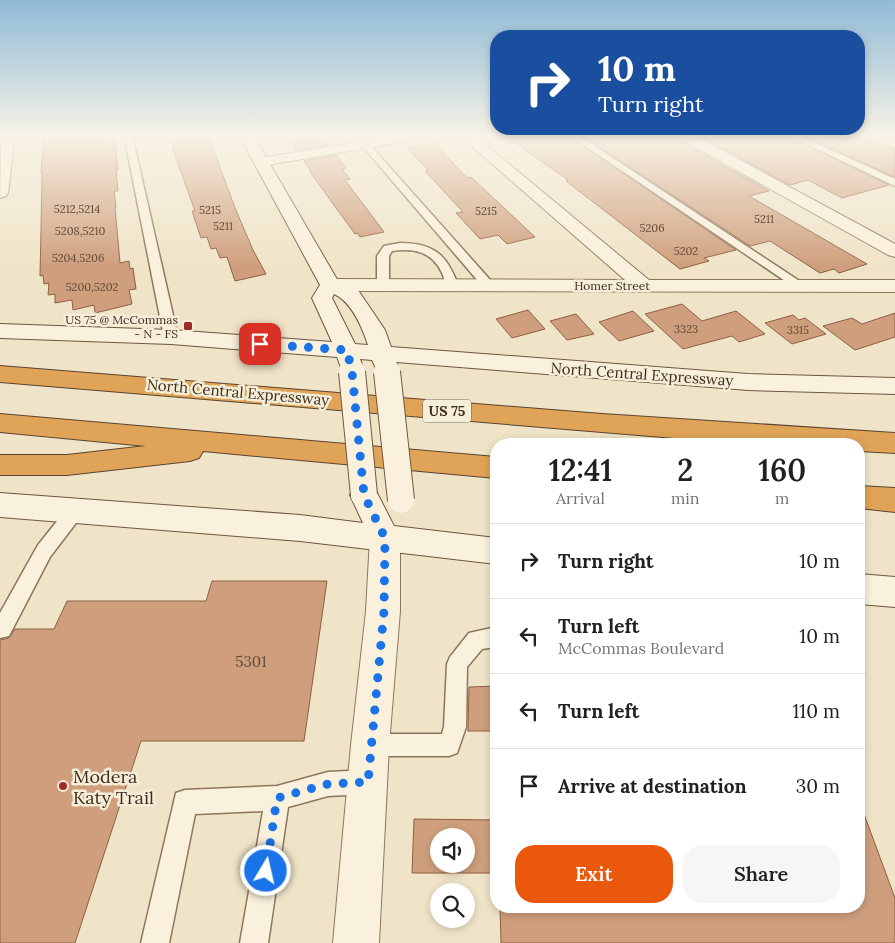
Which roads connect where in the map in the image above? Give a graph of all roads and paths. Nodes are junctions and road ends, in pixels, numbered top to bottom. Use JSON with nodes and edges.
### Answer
{"nodes":[{"id":1,"x":2,"y":179,"type":"edge"},
{"id":2,"x":137,"y":179,"type":"edge"},
{"id":3,"x":271,"y":179,"type":"edge"},
{"id":4,"x":395,"y":179,"type":"edge"},
{"id":5,"x":518,"y":179,"type":"edge"},
{"id":6,"x":640,"y":179,"type":"edge"},
{"id":7,"x":764,"y":179,"type":"edge"},
{"id":8,"x":0,"y":193,"type":"edge"},
{"id":9,"x":895,"y":251,"type":"edge"},
{"id":10,"x":330,"y":285,"type":"junction"},
{"id":11,"x":383,"y":285,"type":"junction"},
{"id":12,"x":452,"y":285,"type":"junction"},
{"id":13,"x":488,"y":285,"type":"junction"},
{"id":14,"x":643,"y":285,"type":"junction"},
{"id":15,"x":801,"y":286,"type":"junction"},
{"id":16,"x":895,"y":286,"type":"edge"},
{"id":17,"x":0,"y":331,"type":"edge"},
{"id":18,"x":171,"y":337,"type":"junction"},
{"id":19,"x":349,"y":361,"type":"junction"},
{"id":20,"x":384,"y":363,"type":"junction"},
{"id":21,"x":0,"y":374,"type":"edge"},
{"id":22,"x":895,"y":386,"type":"edge"},
{"id":23,"x":0,"y":423,"type":"edge"},
{"id":24,"x":816,"y":438,"type":"edge"},
{"id":25,"x":865,"y":441,"type":"edge"},
{"id":26,"x":895,"y":443,"type":"edge"},
{"id":27,"x":245,"y":444,"type":"junction"},
{"id":28,"x":0,"y":465,"type":"edge"},
{"id":29,"x":490,"y":467,"type":"edge"},
{"id":30,"x":865,"y":498,"type":"edge"},
{"id":31,"x":895,"y":500,"type":"edge"},
{"id":32,"x":0,"y":505,"type":"edge"},
{"id":33,"x":76,"y":510,"type":"junction"},
{"id":34,"x":385,"y":538,"type":"junction"},
{"id":35,"x":490,"y":550,"type":"edge"},
{"id":36,"x":865,"y":590,"type":"edge"},
{"id":37,"x":895,"y":592,"type":"edge"},
{"id":38,"x":2,"y":629,"type":"dead end"},
{"id":39,"x":490,"y":638,"type":"edge"},
{"id":40,"x":370,"y":746,"type":"junction"},
{"id":41,"x":368,"y":782,"type":"junction"},
{"id":42,"x":277,"y":798,"type":"junction"},
{"id":43,"x":155,"y":943,"type":"edge"},
{"id":44,"x":254,"y":943,"type":"edge"},
{"id":45,"x":356,"y":943,"type":"edge"}],
"edges":[{"from":1,"to":8,"type":"street"},
{"from":2,"to":18,"type":"lane"},
{"from":3,"to":10,"type":"street"},
{"from":4,"to":13,"type":"lane"},
{"from":5,"to":14,"type":"street"},
{"from":6,"to":15,"type":"lane"},
{"from":7,"to":9,"type":"street"},
{"from":10,"to":11,"type":"street","name":"Homer Street"},
{"from":10,"to":19,"type":"street"},
{"from":10,"to":20,"type":"street"},
{"from":11,"to":12,"type":"street","name":"Homer Street"},
{"from":11,"to":12,"type":"lane"},
{"from":12,"to":13,"type":"street","name":"Homer Street"},
{"from":13,"to":14,"type":"street","name":"Homer Street"},
{"from":14,"to":15,"type":"street","name":"Homer Street"},
{"from":15,"to":16,"type":"street","name":"Homer Street"},
{"from":17,"to":18,"type":"street","name":"North Central Expressway"},
{"from":18,"to":19,"type":"street","name":"North Central Expressway"},
{"from":19,"to":20,"type":"street","name":"North Central Expressway"},
{"from":19,"to":34,"type":"street","bridge":true},
{"from":20,"to":22,"type":"street","name":"North Central Expressway"},
{"from":20,"to":34,"type":"street","bridge":true},
{"from":21,"to":24,"type":"highway","name":"North Central Expressway","number":"US 75"},
{"from":23,"to":27,"type":"highway"},
{"from":25,"to":26,"type":"highway","name":"North Central Expressway","number":"US 75"},
{"from":27,"to":28,"type":"highway"},
{"from":27,"to":29,"type":"highway"},
{"from":30,"to":31,"type":"highway"},
{"from":32,"to":33,"type":"street"},
{"from":33,"to":34,"type":"street"},
{"from":33,"to":38,"type":"lane"},
{"from":34,"to":35,"type":"street"},
{"from":34,"to":40,"type":"street"},
{"from":36,"to":37,"type":"street"},
{"from":39,"to":40,"type":"lane"},
{"from":40,"to":41,"type":"street"},
{"from":41,"to":42,"type":"lane"},
{"from":41,"to":45,"type":"street"},
{"from":42,"to":43,"type":"lane"},
{"from":42,"to":44,"type":"lane"}]}
